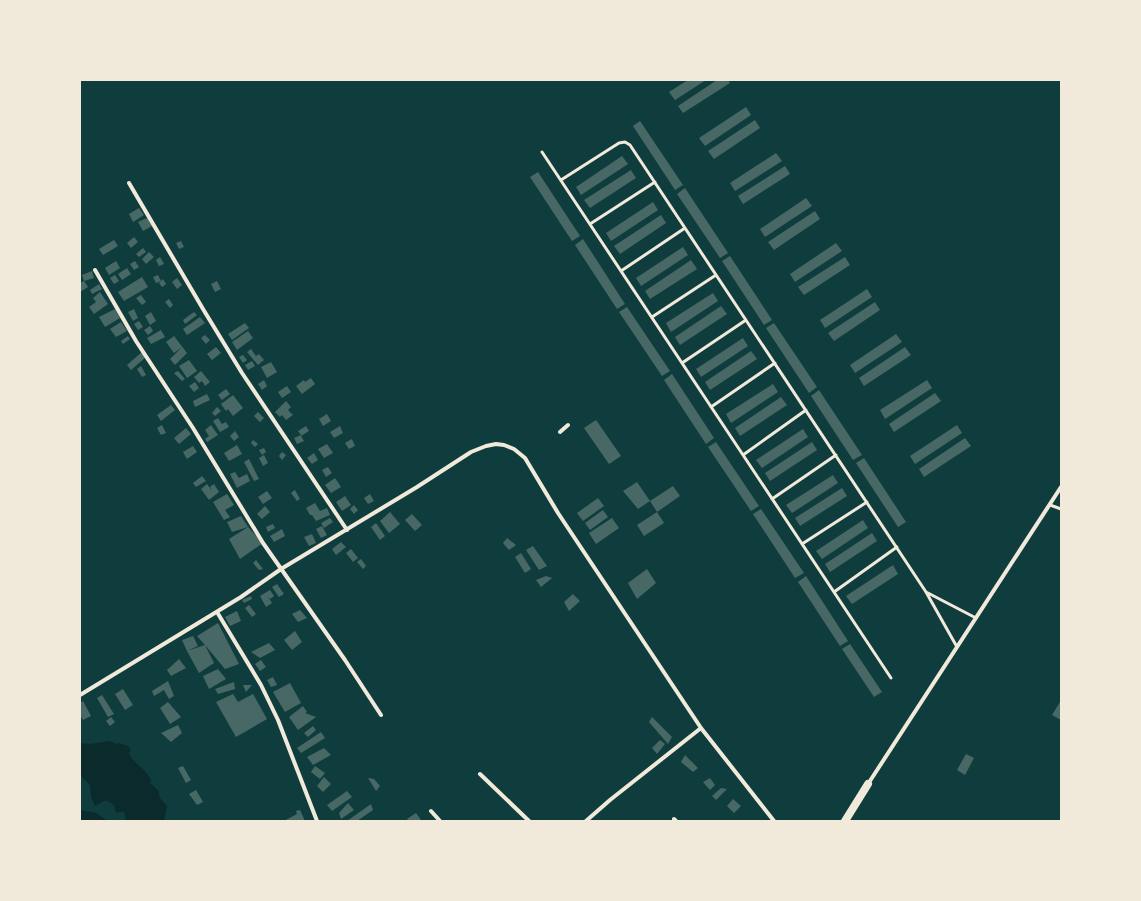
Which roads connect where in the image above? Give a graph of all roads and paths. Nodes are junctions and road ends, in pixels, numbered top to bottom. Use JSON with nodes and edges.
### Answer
{"nodes":[{"id":1,"x":542,"y":152,"type":"dead end"},
{"id":2,"x":561,"y":180,"type":"junction"},
{"id":3,"x":655,"y":182,"type":"junction"},
{"id":4,"x":129,"y":183,"type":"dead end"},
{"id":5,"x":590,"y":224,"type":"junction"},
{"id":6,"x":685,"y":228,"type":"junction"},
{"id":7,"x":95,"y":270,"type":"dead end"},
{"id":8,"x":621,"y":271,"type":"junction"},
{"id":9,"x":716,"y":275,"type":"junction"},
{"id":10,"x":652,"y":317,"type":"junction"},
{"id":11,"x":746,"y":320,"type":"junction"},
{"id":12,"x":682,"y":363,"type":"junction"},
{"id":13,"x":775,"y":363,"type":"junction"},
{"id":14,"x":711,"y":407,"type":"junction"},
{"id":15,"x":806,"y":410,"type":"junction"},
{"id":16,"x":568,"y":425,"type":"dead end"},
{"id":17,"x":560,"y":432,"type":"dead end"},
{"id":18,"x":743,"y":454,"type":"junction"},
{"id":19,"x":836,"y":455,"type":"junction"},
{"id":20,"x":1061,"y":487,"type":"edge"},
{"id":21,"x":772,"y":498,"type":"junction"},
{"id":22,"x":867,"y":502,"type":"junction"},
{"id":23,"x":1050,"y":504,"type":"junction"},
{"id":24,"x":1061,"y":509,"type":"edge"},
{"id":25,"x":346,"y":530,"type":"junction"},
{"id":26,"x":802,"y":544,"type":"junction"},
{"id":27,"x":897,"y":547,"type":"junction"},
{"id":28,"x":281,"y":569,"type":"junction"},
{"id":29,"x":834,"y":592,"type":"junction"},
{"id":30,"x":926,"y":592,"type":"junction"},
{"id":31,"x":217,"y":612,"type":"junction"},
{"id":32,"x":976,"y":618,"type":"junction"},
{"id":33,"x":958,"y":647,"type":"junction"},
{"id":34,"x":891,"y":678,"type":"dead end"},
{"id":35,"x":80,"y":695,"type":"edge"},
{"id":36,"x":381,"y":716,"type":"dead end"},
{"id":37,"x":701,"y":728,"type":"junction"},
{"id":38,"x":480,"y":774,"type":"dead end"},
{"id":39,"x":868,"y":784,"type":"joint"},
{"id":40,"x":431,"y":811,"type":"dead end"},
{"id":41,"x":317,"y":821,"type":"edge"},
{"id":42,"x":440,"y":821,"type":"edge"},
{"id":43,"x":529,"y":821,"type":"edge"},
{"id":44,"x":586,"y":821,"type":"edge"},
{"id":45,"x":774,"y":821,"type":"edge"},
{"id":46,"x":845,"y":821,"type":"edge"}],
"edges":[{"from":1,"to":2,"type":"lane"},
{"from":2,"to":3,"type":"lane"},
{"from":2,"to":5,"type":"lane"},
{"from":3,"to":5,"type":"lane"},
{"from":3,"to":6,"type":"lane"},
{"from":4,"to":25,"type":"street"},
{"from":5,"to":8,"type":"lane"},
{"from":6,"to":8,"type":"lane"},
{"from":6,"to":9,"type":"lane"},
{"from":7,"to":28,"type":"street"},
{"from":8,"to":10,"type":"lane"},
{"from":9,"to":10,"type":"lane"},
{"from":9,"to":11,"type":"lane"},
{"from":10,"to":12,"type":"lane"},
{"from":11,"to":12,"type":"lane"},
{"from":11,"to":13,"type":"lane"},
{"from":12,"to":14,"type":"lane"},
{"from":13,"to":14,"type":"lane"},
{"from":13,"to":15,"type":"lane"},
{"from":14,"to":18,"type":"lane"},
{"from":15,"to":18,"type":"lane"},
{"from":15,"to":19,"type":"lane"},
{"from":16,"to":17,"type":"street"},
{"from":18,"to":21,"type":"lane"},
{"from":19,"to":21,"type":"lane"},
{"from":19,"to":22,"type":"lane"},
{"from":20,"to":23,"type":"street"},
{"from":21,"to":26,"type":"lane"},
{"from":22,"to":26,"type":"lane"},
{"from":22,"to":27,"type":"lane"},
{"from":23,"to":24,"type":"lane"},
{"from":23,"to":32,"type":"street"},
{"from":25,"to":28,"type":"street"},
{"from":25,"to":37,"type":"street"},
{"from":26,"to":29,"type":"lane"},
{"from":27,"to":29,"type":"lane"},
{"from":27,"to":30,"type":"lane"},
{"from":28,"to":31,"type":"street"},
{"from":28,"to":36,"type":"street"},
{"from":29,"to":34,"type":"lane"},
{"from":30,"to":32,"type":"lane"},
{"from":30,"to":33,"type":"lane"},
{"from":31,"to":35,"type":"street"},
{"from":31,"to":41,"type":"street"},
{"from":32,"to":33,"type":"street"},
{"from":33,"to":39,"type":"street"},
{"from":37,"to":44,"type":"street"},
{"from":37,"to":45,"type":"street"},
{"from":38,"to":43,"type":"street"},
{"from":39,"to":46,"type":"main road"},
{"from":40,"to":42,"type":"street"}]}
